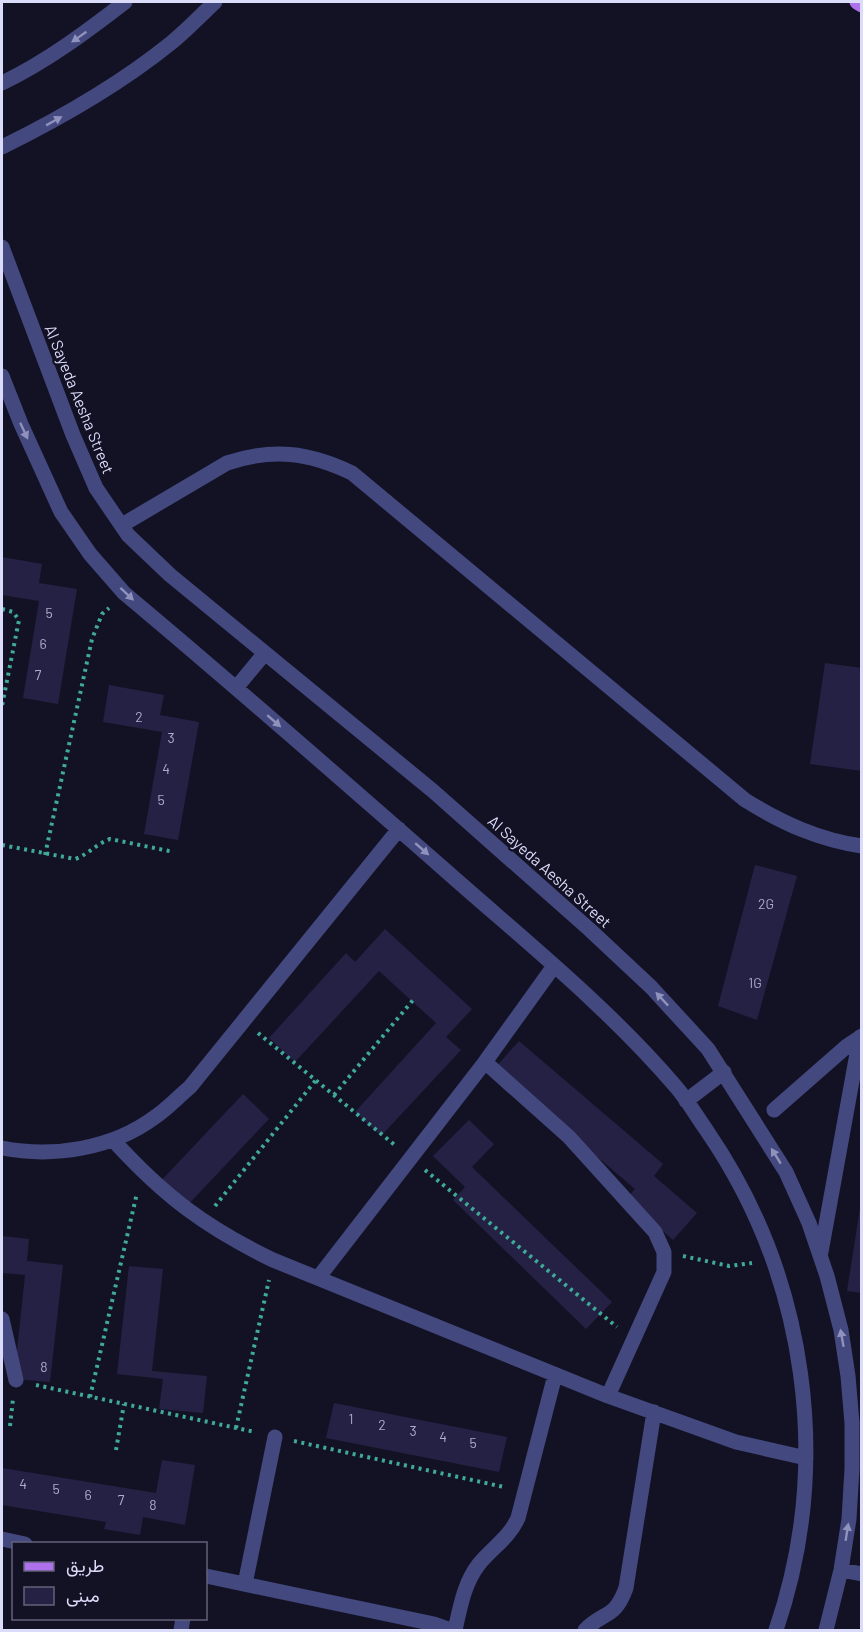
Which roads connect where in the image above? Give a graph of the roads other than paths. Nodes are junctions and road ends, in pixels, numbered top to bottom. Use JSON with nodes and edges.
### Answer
{"nodes":[{"id":1,"x":125,"y":2,"type":"edge"},
{"id":2,"x":215,"y":2,"type":"edge"},
{"id":3,"x":857,"y":2,"type":"edge"},
{"id":4,"x":861,"y":5,"type":"edge"},
{"id":5,"x":2,"y":83,"type":"edge"},
{"id":6,"x":2,"y":147,"type":"edge"},
{"id":7,"x":2,"y":246,"type":"edge"},
{"id":8,"x":2,"y":376,"type":"edge"},
{"id":9,"x":122,"y":525,"type":"junction"},
{"id":10,"x":265,"y":653,"type":"junction"},
{"id":11,"x":236,"y":688,"type":"junction"},
{"id":12,"x":399,"y":829,"type":"junction"},
{"id":13,"x":861,"y":846,"type":"edge"},
{"id":14,"x":554,"y":966,"type":"junction"},
{"id":15,"x":861,"y":1036,"type":"edge"},
{"id":16,"x":485,"y":1062,"type":"junction"},
{"id":17,"x":724,"y":1072,"type":"junction"},
{"id":18,"x":686,"y":1101,"type":"junction"},
{"id":19,"x":774,"y":1110,"type":"dead end"},
{"id":20,"x":113,"y":1140,"type":"junction"},
{"id":21,"x":2,"y":1148,"type":"edge"},
{"id":22,"x":820,"y":1255,"type":"junction"},
{"id":23,"x":318,"y":1278,"type":"junction"},
{"id":24,"x":2,"y":1319,"type":"edge"},
{"id":25,"x":555,"y":1376,"type":"junction"},
{"id":26,"x":15,"y":1380,"type":"dead end"},
{"id":27,"x":608,"y":1396,"type":"junction"},
{"id":28,"x":654,"y":1412,"type":"junction"},
{"id":29,"x":275,"y":1437,"type":"dead end"},
{"id":30,"x":806,"y":1458,"type":"junction"},
{"id":31,"x":857,"y":1470,"type":"edge"},
{"id":32,"x":841,"y":1570,"type":"junction"},
{"id":33,"x":861,"y":1574,"type":"edge"},
{"id":34,"x":207,"y":1576,"type":"edge"},
{"id":35,"x":245,"y":1584,"type":"junction"},
{"id":36,"x":453,"y":1630,"type":"edge"},
{"id":37,"x":585,"y":1630,"type":"edge"},
{"id":38,"x":776,"y":1630,"type":"edge"},
{"id":39,"x":826,"y":1630,"type":"edge"}],
"edges":[{"from":1,"to":5,"type":"street","one_way":true},
{"from":6,"to":2,"type":"street","one_way":true},
{"from":3,"to":4,"type":"main road"},
{"from":7,"to":9,"type":"street","name":"Al Sayeda Aesha Street"},
{"from":8,"to":11,"type":"street","one_way":true},
{"from":9,"to":10,"type":"street","name":"Al Sayeda Aesha Street"},
{"from":9,"to":13,"type":"street"},
{"from":10,"to":11,"type":"street"},
{"from":17,"to":10,"type":"street","name":"Al Sayeda Aesha Street","one_way":true},
{"from":11,"to":12,"type":"street","one_way":true},
{"from":12,"to":14,"type":"street","one_way":true},
{"from":12,"to":20,"type":"street"},
{"from":14,"to":16,"type":"street"},
{"from":14,"to":18,"type":"street"},
{"from":15,"to":19,"type":"street"},
{"from":15,"to":22,"type":"street"},
{"from":16,"to":23,"type":"street"},
{"from":16,"to":27,"type":"street"},
{"from":17,"to":18,"type":"street"},
{"from":22,"to":17,"type":"street","name":"Al Sayeda Aesha Street","one_way":true},
{"from":18,"to":30,"type":"street"},
{"from":20,"to":21,"type":"street"},
{"from":20,"to":23,"type":"street"},
{"from":31,"to":22,"type":"street","name":"Al Sayeda Aesha Street","one_way":true},
{"from":23,"to":25,"type":"street"},
{"from":24,"to":26,"type":"street"},
{"from":25,"to":27,"type":"street"},
{"from":25,"to":36,"type":"street"},
{"from":27,"to":28,"type":"street"},
{"from":28,"to":30,"type":"street"},
{"from":28,"to":37,"type":"street"},
{"from":29,"to":35,"type":"street"},
{"from":30,"to":38,"type":"street"},
{"from":32,"to":31,"type":"street","name":"Al Sayeda Aesha Street","one_way":true},
{"from":32,"to":33,"type":"street"},
{"from":32,"to":39,"type":"street","name":"Al Sayeda Aesha Street"},
{"from":34,"to":35,"type":"street"},
{"from":35,"to":36,"type":"street"}]}
